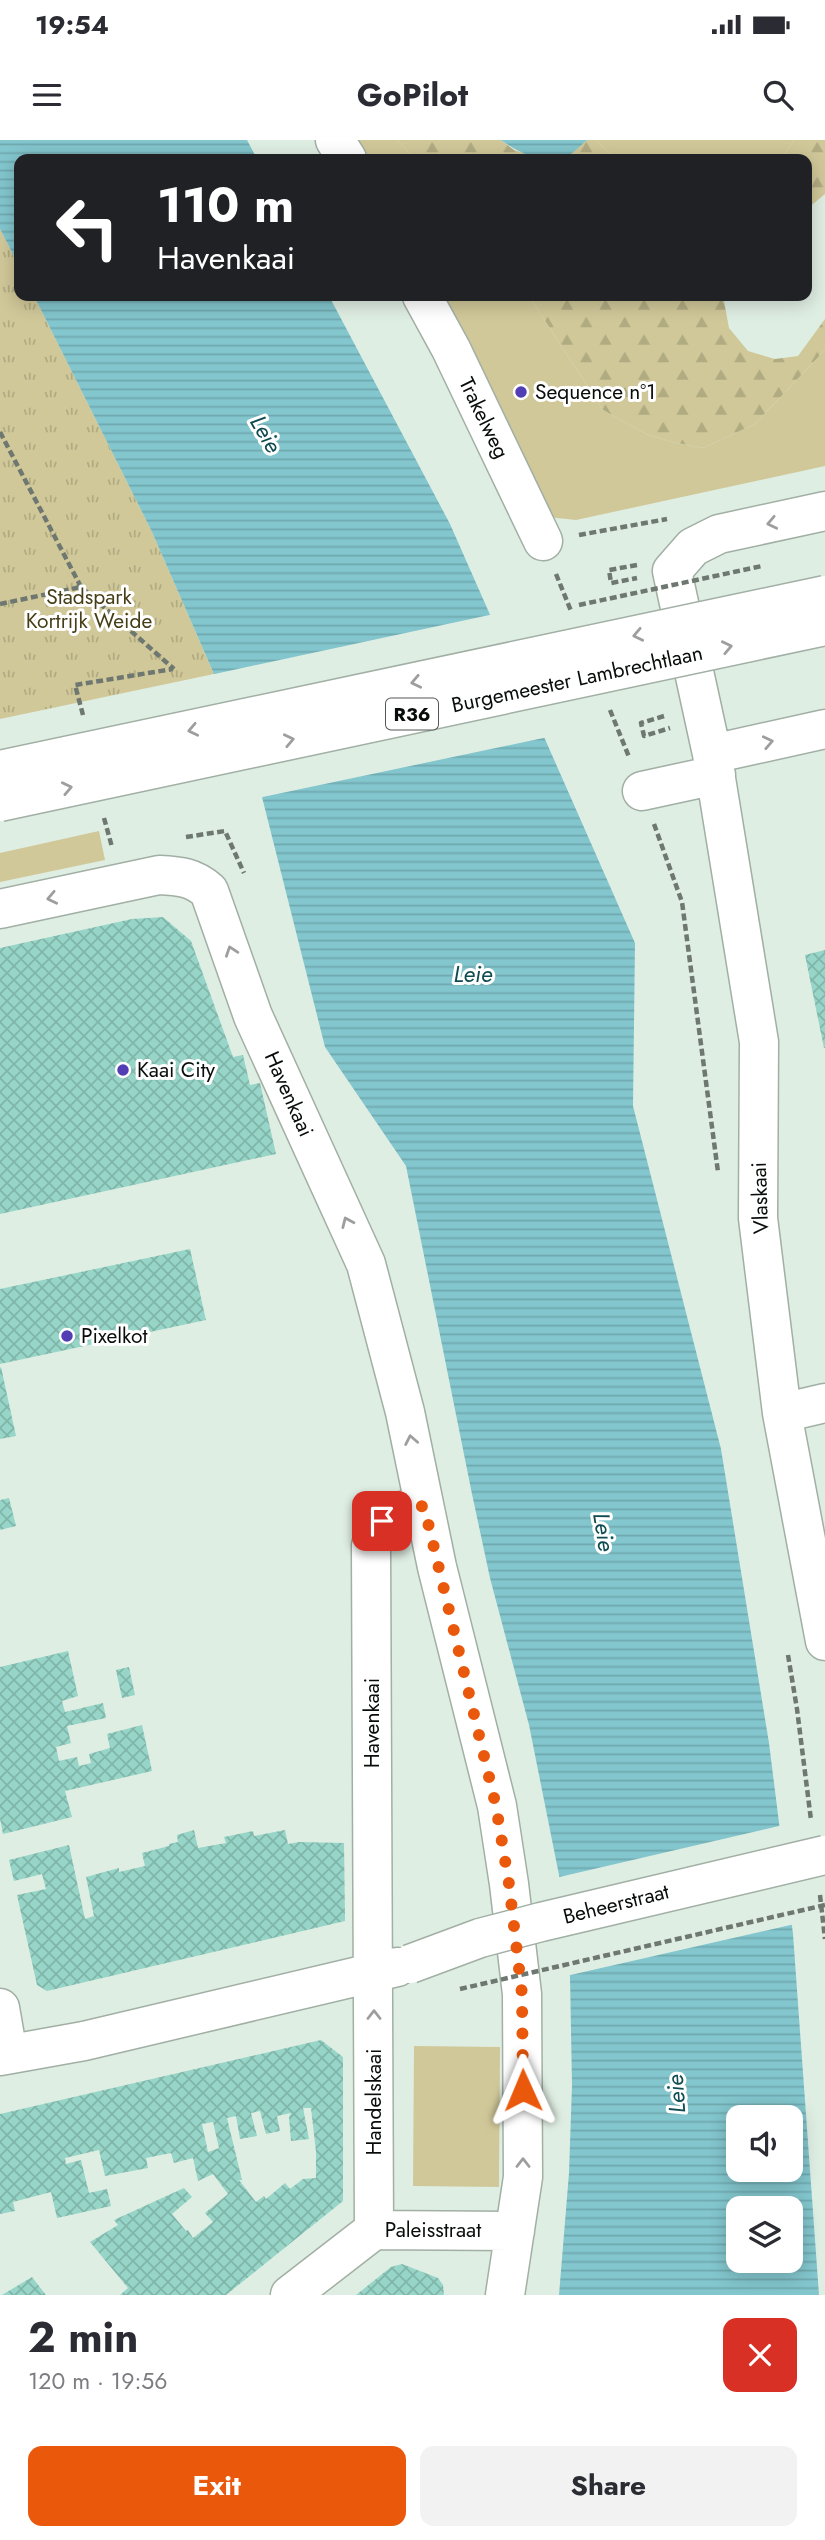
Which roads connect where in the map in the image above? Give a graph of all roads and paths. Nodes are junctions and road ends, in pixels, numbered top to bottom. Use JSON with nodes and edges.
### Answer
{"nodes":[{"id":1,"x":425,"y":301,"type":"edge"},
{"id":2,"x":0,"y":432,"type":"edge"},
{"id":3,"x":825,"y":511,"type":"edge"},
{"id":4,"x":543,"y":541,"type":"dead end"},
{"id":5,"x":647,"y":563,"type":"dead end"},
{"id":6,"x":643,"y":576,"type":"dead end"},
{"id":7,"x":81,"y":587,"type":"junction"},
{"id":8,"x":825,"y":595,"type":"edge"},
{"id":9,"x":0,"y":604,"type":"edge"},
{"id":10,"x":825,"y":626,"type":"edge"},
{"id":11,"x":83,"y":715,"type":"dead end"},
{"id":12,"x":665,"y":716,"type":"dead end"},
{"id":13,"x":681,"y":724,"type":"dead end"},
{"id":14,"x":825,"y":729,"type":"edge"},
{"id":15,"x":714,"y":765,"type":"junction"},
{"id":16,"x":0,"y":771,"type":"edge"},
{"id":17,"x":642,"y":791,"type":"joint"},
{"id":18,"x":0,"y":802,"type":"edge"},
{"id":19,"x":104,"y":818,"type":"dead end"},
{"id":20,"x":225,"y":831,"type":"dead end"},
{"id":21,"x":184,"y":838,"type":"dead end"},
{"id":22,"x":112,"y":847,"type":"dead end"},
{"id":23,"x":0,"y":909,"type":"edge"},
{"id":24,"x":718,"y":1173,"type":"dead end"},
{"id":25,"x":825,"y":1403,"type":"edge"},
{"id":26,"x":782,"y":1413,"type":"junction"},
{"id":27,"x":424,"y":1506,"type":"junction"},
{"id":28,"x":825,"y":1640,"type":"edge"},
{"id":29,"x":786,"y":1643,"type":"dead end"},
{"id":30,"x":818,"y":1841,"type":"edge"},
{"id":31,"x":822,"y":1887,"type":"edge"},
{"id":32,"x":825,"y":1905,"type":"edge"},
{"id":33,"x":825,"y":1939,"type":"edge"},
{"id":34,"x":410,"y":1964,"type":"junction"},
{"id":35,"x":373,"y":1973,"type":"junction"},
{"id":36,"x":0,"y":2008,"type":"edge"},
{"id":37,"x":4,"y":2055,"type":"edge"},
{"id":38,"x":374,"y":2230,"type":"junction"},
{"id":39,"x":515,"y":2231,"type":"junction"},
{"id":40,"x":290,"y":2295,"type":"edge"},
{"id":41,"x":505,"y":2295,"type":"edge"}],
"edges":[{"from":1,"to":4,"type":"street","name":"Trakelweg"},
{"from":2,"to":7,"type":"path"},
{"from":3,"to":15,"type":"street","name":"Vlaskaai","one_way":true},
{"from":5,"to":6,"type":"path"},
{"from":7,"to":9,"type":"path"},
{"from":7,"to":11,"type":"path"},
{"from":8,"to":16,"type":"street","name":"Burgemeester Lambrechtlaan","number":"R36","one_way":true,"bridge":true},
{"from":18,"to":10,"type":"street","name":"Burgemeester Lambrechtlaan","number":"R36","one_way":true,"bridge":true},
{"from":12,"to":13,"type":"path"},
{"from":15,"to":14,"type":"street","one_way":true},
{"from":15,"to":17,"type":"street"},
{"from":15,"to":26,"type":"street","name":"Vlaskaai"},
{"from":17,"to":24,"type":"path"},
{"from":19,"to":22,"type":"path"},
{"from":20,"to":21,"type":"path"},
{"from":27,"to":23,"type":"street","name":"Havenkaai","one_way":true},
{"from":25,"to":26,"type":"street"},
{"from":26,"to":28,"type":"street","name":"Vlaskaai"},
{"from":27,"to":35,"type":"street","name":"Havenkaai"},
{"from":39,"to":27,"type":"street","name":"Havenkaai","one_way":true},
{"from":29,"to":30,"type":"path"},
{"from":30,"to":34,"type":"street","name":"Beheerstraat","bridge":true},
{"from":31,"to":33,"type":"path"},
{"from":31,"to":34,"type":"street","name":"Beheerstraat","bridge":true},
{"from":32,"to":34,"type":"path","bridge":true},
{"from":34,"to":35,"type":"street","name":"Beheerstraat"},
{"from":35,"to":37,"type":"street","name":"Beheerstraat"},
{"from":38,"to":35,"type":"street","name":"Handelskaai","one_way":true},
{"from":36,"to":37,"type":"street"},
{"from":38,"to":39,"type":"street","name":"Paleisstraat"},
{"from":38,"to":40,"type":"street","name":"Paleisstraat"},
{"from":39,"to":41,"type":"street"}]}
